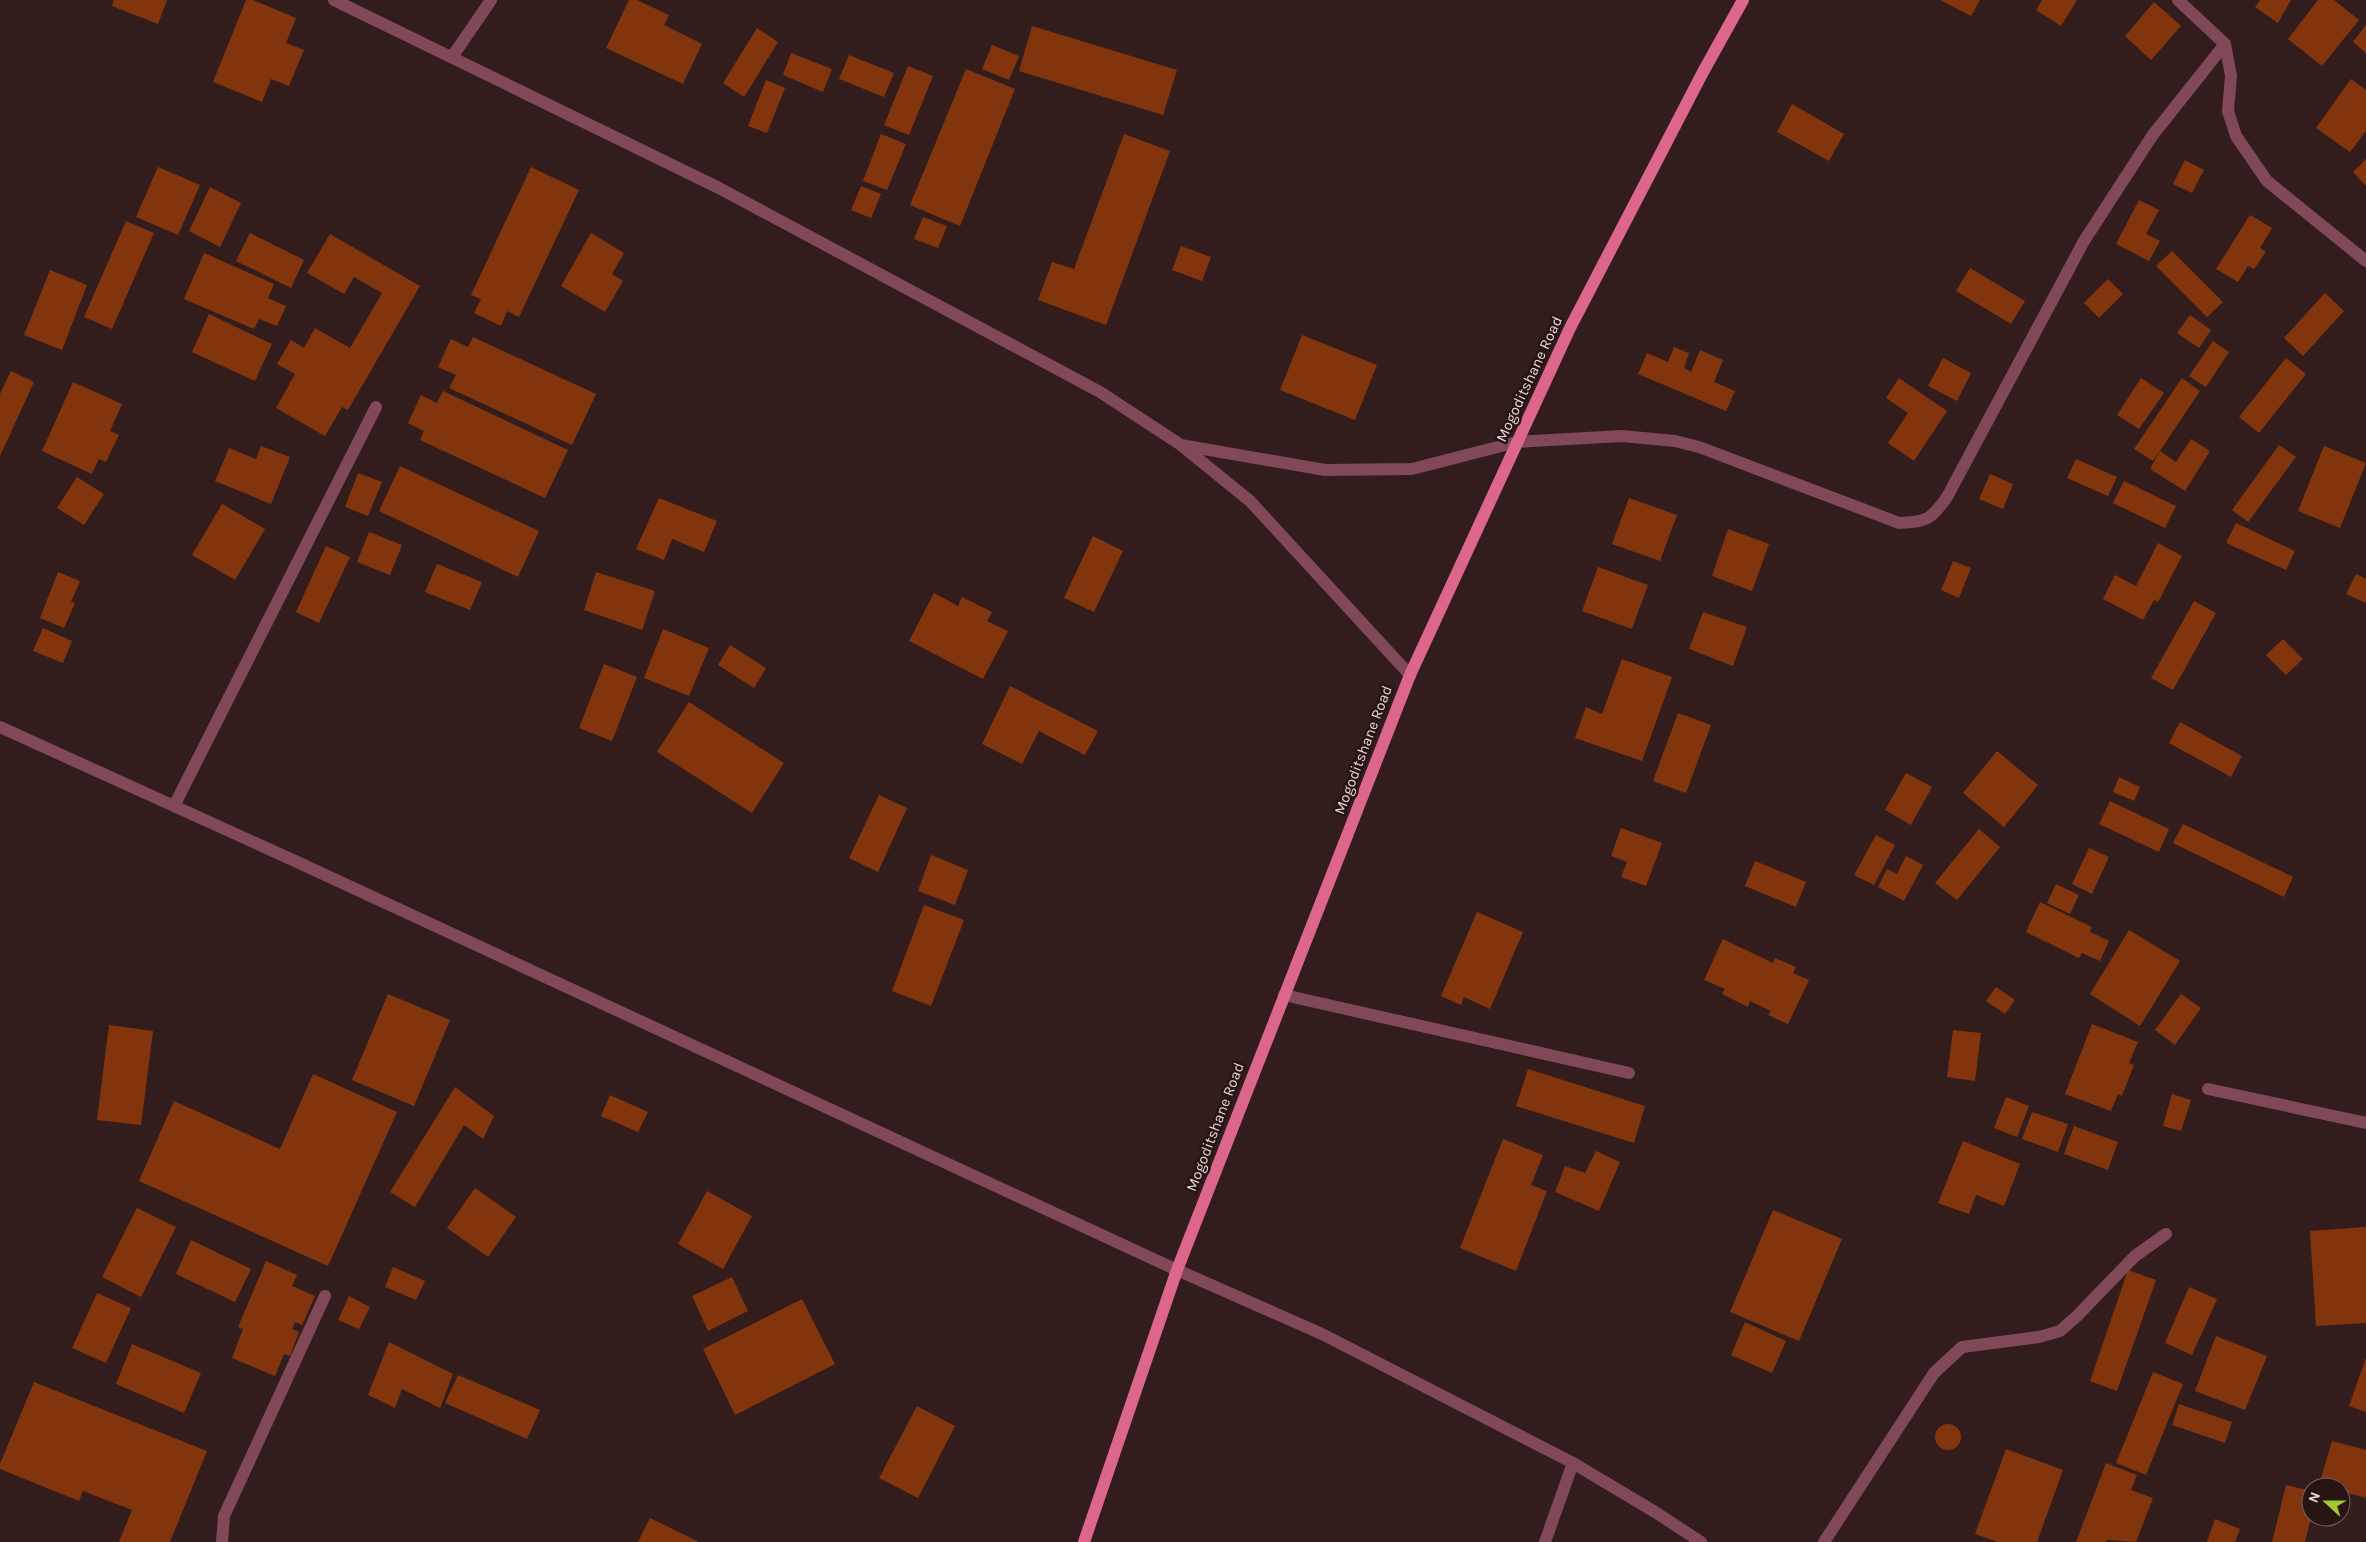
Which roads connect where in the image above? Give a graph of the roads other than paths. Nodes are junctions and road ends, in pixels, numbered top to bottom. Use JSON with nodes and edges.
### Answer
{"nodes":[{"id":1,"x":334,"y":0,"type":"edge"},
{"id":2,"x":490,"y":0,"type":"edge"},
{"id":3,"x":1743,"y":0,"type":"edge"},
{"id":4,"x":2178,"y":0,"type":"edge"},
{"id":5,"x":2225,"y":44,"type":"junction"},
{"id":6,"x":452,"y":58,"type":"junction"},
{"id":7,"x":2366,"y":260,"type":"edge"},
{"id":8,"x":376,"y":407,"type":"dead end"},
{"id":9,"x":1517,"y":442,"type":"junction"},
{"id":10,"x":1181,"y":445,"type":"junction"},
{"id":11,"x":1410,"y":675,"type":"junction"},
{"id":12,"x":0,"y":727,"type":"edge"},
{"id":13,"x":174,"y":806,"type":"junction"},
{"id":14,"x":1284,"y":995,"type":"junction"},
{"id":15,"x":1629,"y":1073,"type":"dead end"},
{"id":16,"x":2208,"y":1089,"type":"dead end"},
{"id":17,"x":2366,"y":1123,"type":"edge"},
{"id":18,"x":2166,"y":1234,"type":"dead end"},
{"id":19,"x":1177,"y":1270,"type":"junction"},
{"id":20,"x":325,"y":1296,"type":"dead end"},
{"id":21,"x":1572,"y":1463,"type":"junction"},
{"id":22,"x":222,"y":1542,"type":"edge"},
{"id":23,"x":1084,"y":1542,"type":"edge"},
{"id":24,"x":1545,"y":1542,"type":"edge"},
{"id":25,"x":1701,"y":1542,"type":"edge"},
{"id":26,"x":1824,"y":1542,"type":"edge"}],
"edges":[{"from":1,"to":6,"type":"street"},
{"from":2,"to":6,"type":"street"},
{"from":3,"to":9,"type":"main road","name":"Mogoditshane Road"},
{"from":4,"to":5,"type":"street"},
{"from":5,"to":7,"type":"street"},
{"from":5,"to":9,"type":"street"},
{"from":6,"to":10,"type":"street"},
{"from":8,"to":13,"type":"street"},
{"from":9,"to":10,"type":"street"},
{"from":9,"to":11,"type":"main road","name":"Mogoditshane Road"},
{"from":10,"to":11,"type":"street"},
{"from":11,"to":14,"type":"main road","name":"Mogoditshane Road"},
{"from":12,"to":13,"type":"street"},
{"from":13,"to":19,"type":"street"},
{"from":14,"to":15,"type":"street"},
{"from":14,"to":19,"type":"main road","name":"Mogoditshane Road"},
{"from":16,"to":17,"type":"street"},
{"from":18,"to":26,"type":"street"},
{"from":19,"to":21,"type":"street"},
{"from":19,"to":23,"type":"main road","name":"Mogoditshane Road"},
{"from":20,"to":22,"type":"street"},
{"from":21,"to":24,"type":"street"},
{"from":21,"to":25,"type":"street"}]}
